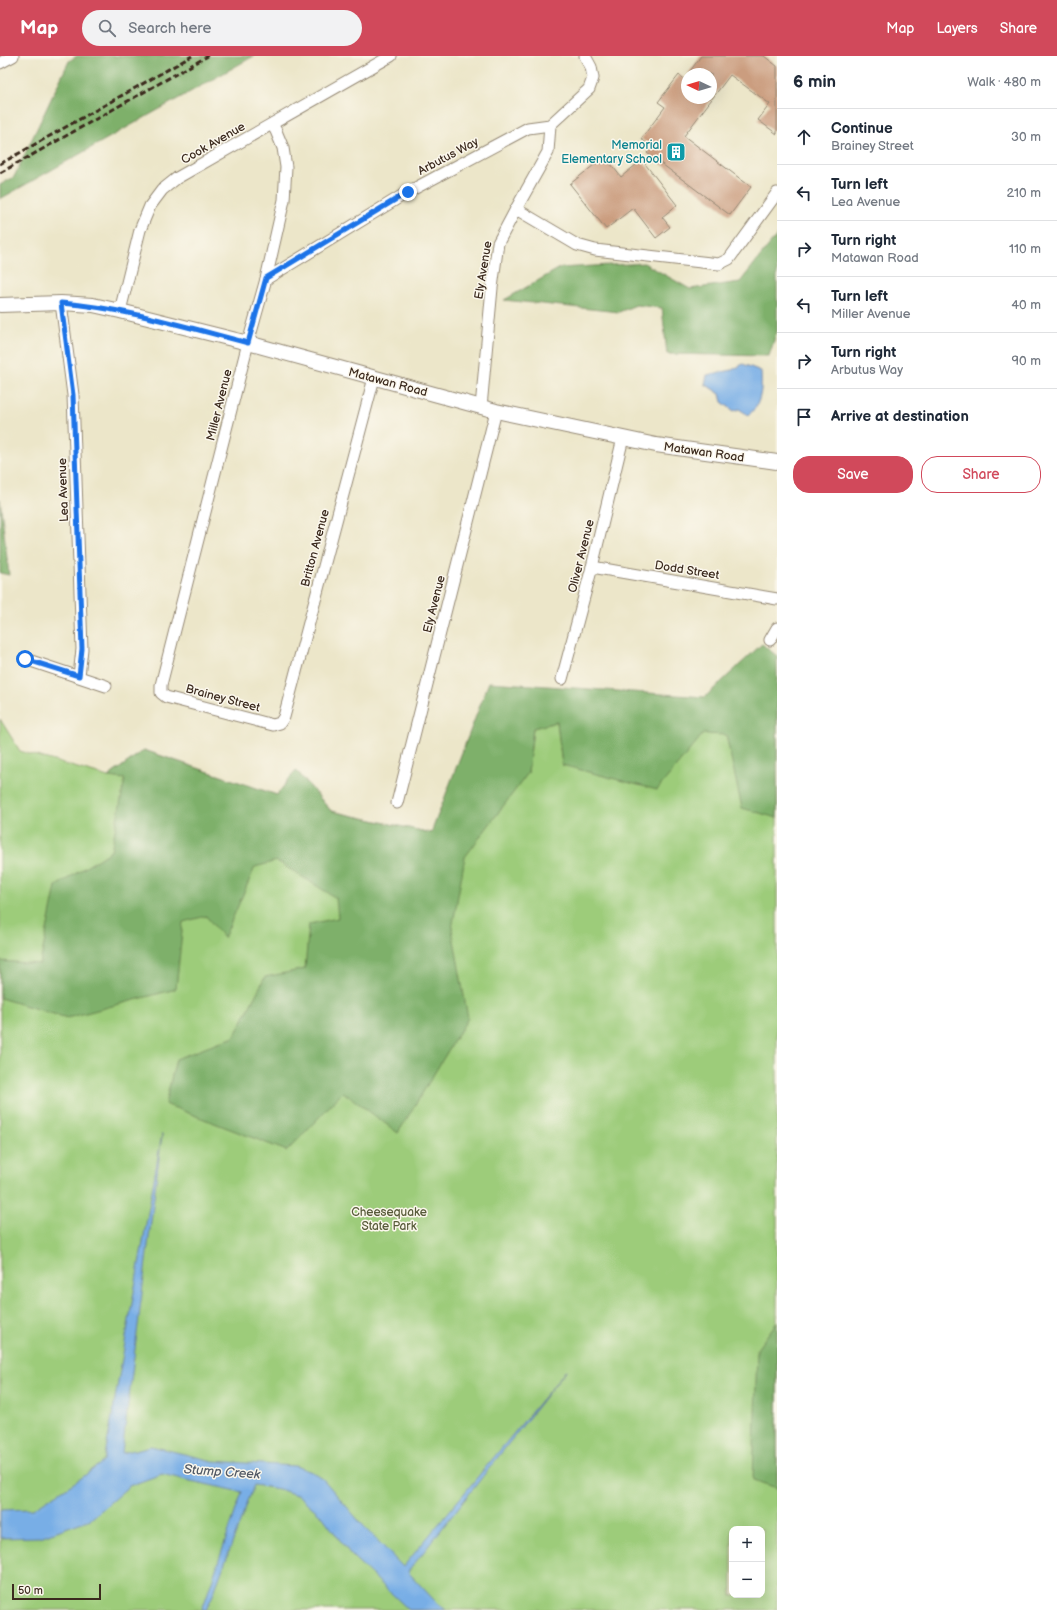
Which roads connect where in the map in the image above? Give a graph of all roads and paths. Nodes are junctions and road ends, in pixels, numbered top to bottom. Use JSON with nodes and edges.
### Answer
{"nodes":[{"id":1,"x":13,"y":56,"type":"edge"},
{"id":2,"x":391,"y":56,"type":"edge"},
{"id":3,"x":585,"y":56,"type":"edge"},
{"id":4,"x":0,"y":63,"type":"edge"},
{"id":5,"x":272,"y":124,"type":"junction"},
{"id":6,"x":550,"y":125,"type":"junction"},
{"id":7,"x":777,"y":193,"type":"edge"},
{"id":8,"x":516,"y":209,"type":"junction"},
{"id":9,"x":266,"y":278,"type":"junction"},
{"id":10,"x":61,"y":303,"type":"junction"},
{"id":11,"x":0,"y":305,"type":"edge"},
{"id":12,"x":120,"y":311,"type":"junction"},
{"id":13,"x":248,"y":343,"type":"junction"},
{"id":14,"x":374,"y":378,"type":"junction"},
{"id":15,"x":481,"y":407,"type":"junction"},
{"id":16,"x":496,"y":411,"type":"junction"},
{"id":17,"x":623,"y":438,"type":"junction"},
{"id":18,"x":777,"y":462,"type":"edge"},
{"id":19,"x":592,"y":567,"type":"junction"},
{"id":20,"x":777,"y":599,"type":"edge"},
{"id":21,"x":777,"y":628,"type":"edge"},
{"id":22,"x":770,"y":640,"type":"dead end"},
{"id":23,"x":25,"y":659,"type":"dead end"},
{"id":24,"x":79,"y":676,"type":"junction"},
{"id":25,"x":562,"y":679,"type":"dead end"},
{"id":26,"x":106,"y":686,"type":"dead end"},
{"id":27,"x":161,"y":693,"type":"joint"},
{"id":28,"x":280,"y":724,"type":"joint"},
{"id":29,"x":397,"y":803,"type":"dead end"}],
"edges":[{"from":1,"to":4,"type":"street"},
{"from":2,"to":5,"type":"street","name":"Cook Avenue"},
{"from":3,"to":6,"type":"street"},
{"from":5,"to":9,"type":"street","name":"Miller Avenue"},
{"from":5,"to":12,"type":"street","name":"Cook Avenue"},
{"from":6,"to":8,"type":"street","name":"Ely Avenue"},
{"from":6,"to":9,"type":"street","name":"Arbutus Way"},
{"from":7,"to":8,"type":"street"},
{"from":8,"to":15,"type":"street","name":"Ely Avenue"},
{"from":9,"to":13,"type":"street","name":"Miller Avenue"},
{"from":10,"to":11,"type":"main road","name":"Matawan Road"},
{"from":10,"to":12,"type":"main road","name":"Matawan Road"},
{"from":10,"to":24,"type":"street","name":"Lea Avenue"},
{"from":12,"to":13,"type":"main road","name":"Matawan Road"},
{"from":13,"to":14,"type":"main road","name":"Matawan Road"},
{"from":13,"to":27,"type":"street","name":"Miller Avenue"},
{"from":14,"to":15,"type":"main road","name":"Matawan Road"},
{"from":14,"to":28,"type":"street","name":"Britton Avenue"},
{"from":15,"to":16,"type":"main road","name":"Matawan Road"},
{"from":16,"to":17,"type":"main road","name":"Matawan Road"},
{"from":16,"to":29,"type":"street","name":"Ely Avenue"},
{"from":17,"to":18,"type":"main road","name":"Matawan Road"},
{"from":17,"to":19,"type":"street","name":"Oliver Avenue"},
{"from":19,"to":20,"type":"street","name":"Dodd Street"},
{"from":19,"to":25,"type":"street","name":"Oliver Avenue"},
{"from":21,"to":22,"type":"street"},
{"from":23,"to":24,"type":"street"},
{"from":24,"to":26,"type":"street"},
{"from":27,"to":28,"type":"street","name":"Brainey Street"}]}
